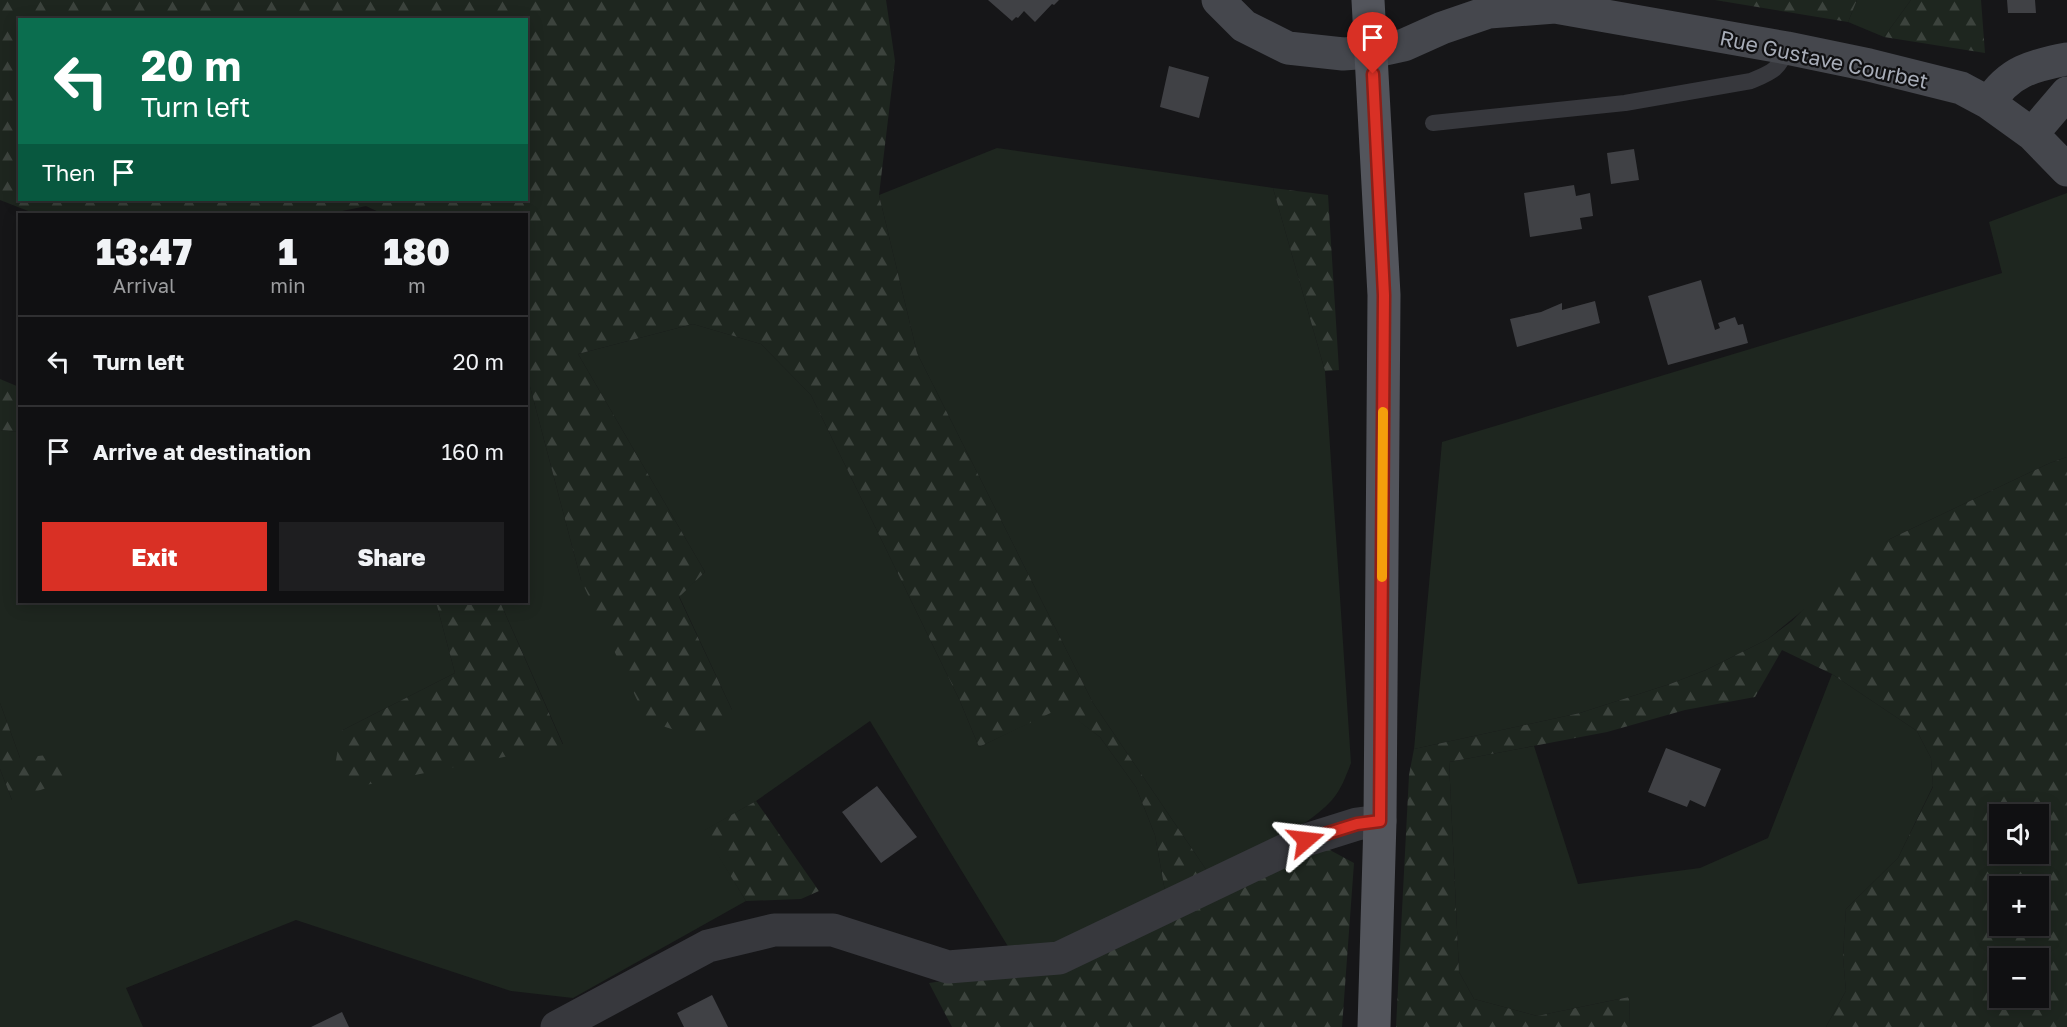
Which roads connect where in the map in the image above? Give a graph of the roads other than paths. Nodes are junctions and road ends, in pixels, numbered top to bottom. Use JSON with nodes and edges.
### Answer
{"nodes":[{"id":1,"x":1218,"y":0,"type":"edge"},
{"id":2,"x":1368,"y":0,"type":"edge"},
{"id":3,"x":1546,"y":3,"type":"edge"},
{"id":4,"x":1788,"y":48,"type":"junction"},
{"id":5,"x":1372,"y":52,"type":"junction"},
{"id":6,"x":2067,"y":59,"type":"edge"},
{"id":7,"x":2067,"y":93,"type":"edge"},
{"id":8,"x":1989,"y":103,"type":"junction"},
{"id":9,"x":1433,"y":123,"type":"dead end"},
{"id":10,"x":2032,"y":134,"type":"junction"},
{"id":11,"x":2067,"y":170,"type":"edge"},
{"id":12,"x":1380,"y":821,"type":"junction"},
{"id":13,"x":557,"y":1027,"type":"edge"},
{"id":14,"x":1374,"y":1027,"type":"edge"}],
"edges":[{"from":1,"to":5,"type":"street","name":"Rue Gustave Courbet"},
{"from":2,"to":5,"type":"main road"},
{"from":3,"to":4,"type":"street","name":"Rue Gustave Courbet"},
{"from":3,"to":5,"type":"street","name":"Rue Gustave Courbet"},
{"from":4,"to":8,"type":"street","name":"Rue Gustave Courbet"},
{"from":4,"to":9,"type":"lane"},
{"from":5,"to":12,"type":"main road"},
{"from":6,"to":8,"type":"street"},
{"from":7,"to":10,"type":"street"},
{"from":8,"to":10,"type":"street","name":"Rue Gustave Courbet"},
{"from":10,"to":11,"type":"street","name":"Rue Gustave Courbet"},
{"from":12,"to":13,"type":"street"},
{"from":12,"to":14,"type":"main road"}]}
